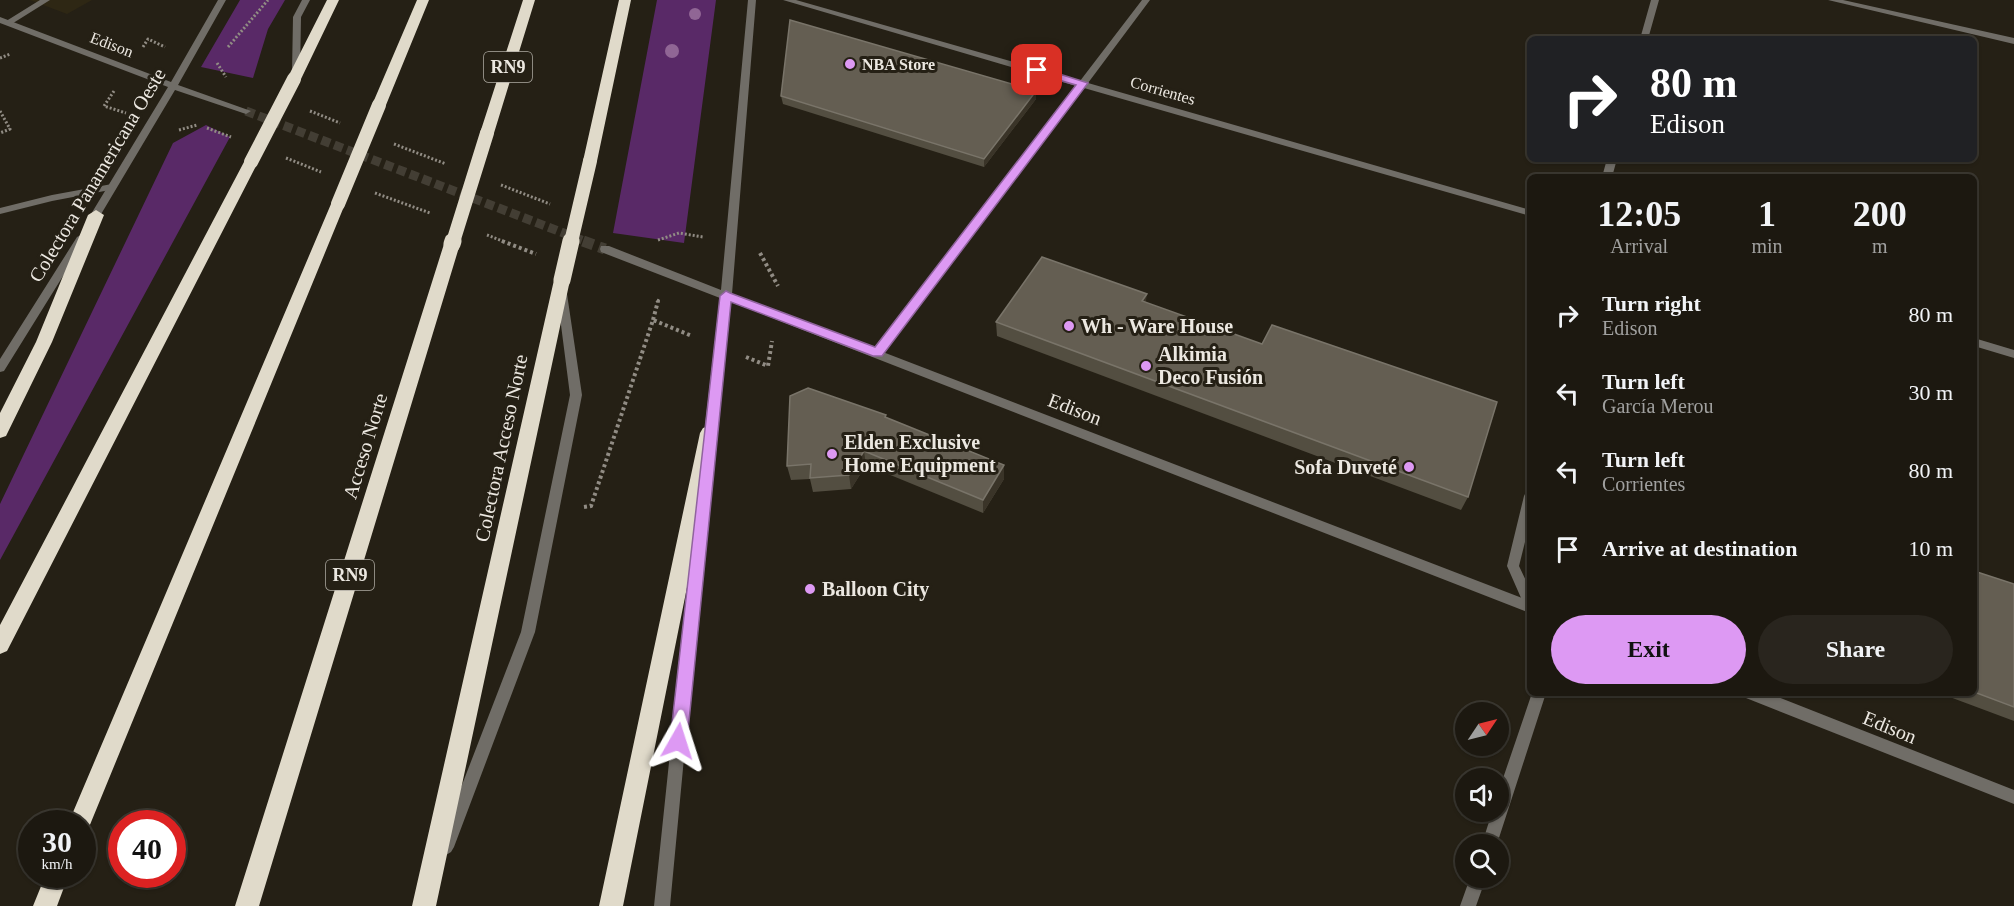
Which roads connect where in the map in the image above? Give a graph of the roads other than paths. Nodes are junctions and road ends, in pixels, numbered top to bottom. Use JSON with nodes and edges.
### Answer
{"nodes":[{"id":1,"x":46,"y":0,"type":"edge"},
{"id":2,"x":222,"y":0,"type":"edge"},
{"id":3,"x":306,"y":0,"type":"edge"},
{"id":4,"x":333,"y":0,"type":"edge"},
{"id":5,"x":423,"y":0,"type":"edge"},
{"id":6,"x":529,"y":0,"type":"edge"},
{"id":7,"x":625,"y":0,"type":"edge"},
{"id":8,"x":752,"y":0,"type":"edge"},
{"id":9,"x":787,"y":0,"type":"edge"},
{"id":10,"x":1146,"y":0,"type":"edge"},
{"id":11,"x":1655,"y":0,"type":"edge"},
{"id":12,"x":1832,"y":0,"type":"edge"},
{"id":13,"x":3,"y":21,"type":"edge"},
{"id":14,"x":1645,"y":36,"type":"edge"},
{"id":15,"x":2014,"y":41,"type":"edge"},
{"id":16,"x":295,"y":76,"type":"junction"},
{"id":17,"x":1083,"y":83,"type":"junction"},
{"id":18,"x":173,"y":87,"type":"junction"},
{"id":19,"x":246,"y":111,"type":"tunnel mouth"},
{"id":20,"x":112,"y":188,"type":"junction"},
{"id":21,"x":0,"y":212,"type":"edge"},
{"id":22,"x":1527,"y":212,"type":"edge"},
{"id":23,"x":96,"y":215,"type":"junction"},
{"id":24,"x":605,"y":249,"type":"tunnel mouth"},
{"id":25,"x":561,"y":283,"type":"junction"},
{"id":26,"x":726,"y":296,"type":"junction"},
{"id":27,"x":1977,"y":343,"type":"edge"},
{"id":28,"x":878,"y":353,"type":"junction"},
{"id":29,"x":2014,"y":354,"type":"edge"},
{"id":30,"x":0,"y":368,"type":"edge"},
{"id":31,"x":0,"y":430,"type":"edge"},
{"id":32,"x":710,"y":433,"type":"junction"},
{"id":33,"x":1527,"y":508,"type":"edge"},
{"id":34,"x":1527,"y":598,"type":"edge"},
{"id":35,"x":1527,"y":604,"type":"edge"},
{"id":36,"x":0,"y":645,"type":"edge"},
{"id":37,"x":1538,"y":696,"type":"edge"},
{"id":38,"x":1759,"y":696,"type":"edge"},
{"id":39,"x":2014,"y":797,"type":"edge"},
{"id":40,"x":85,"y":810,"type":"edge"},
{"id":41,"x":1492,"y":834,"type":"edge"},
{"id":42,"x":52,"y":888,"type":"edge"},
{"id":43,"x":1474,"y":888,"type":"edge"},
{"id":44,"x":424,"y":905,"type":"edge"},
{"id":45,"x":45,"y":906,"type":"edge"},
{"id":46,"x":247,"y":906,"type":"edge"},
{"id":47,"x":611,"y":906,"type":"edge"},
{"id":48,"x":662,"y":906,"type":"edge"},
{"id":49,"x":1468,"y":906,"type":"edge"}],
"edges":[{"from":1,"to":13,"type":"street"},
{"from":2,"to":18,"type":"street","name":"Colectora Panamericana Oeste"},
{"from":3,"to":16,"type":"street"},
{"from":4,"to":16,"type":"highway"},
{"from":5,"to":40,"type":"highway","bridge":true},
{"from":6,"to":46,"type":"highway","name":"Acceso Norte","number":"RN9","bridge":true},
{"from":7,"to":25,"type":"highway","name":"Colectora Acceso Norte","bridge":true},
{"from":8,"to":26,"type":"street"},
{"from":9,"to":17,"type":"street","name":"Corrientes"},
{"from":10,"to":17,"type":"street"},
{"from":11,"to":14,"type":"street"},
{"from":12,"to":15,"type":"street"},
{"from":13,"to":18,"type":"street","name":"Edison"},
{"from":16,"to":36,"type":"highway","bridge":true},
{"from":17,"to":22,"type":"street","name":"Corrientes"},
{"from":17,"to":28,"type":"street"},
{"from":18,"to":19,"type":"street","name":"Edison"},
{"from":18,"to":20,"type":"street","name":"Colectora Panamericana Oeste"},
{"from":20,"to":21,"type":"street"},
{"from":20,"to":23,"type":"street","name":"Colectora Panamericana Oeste"},
{"from":23,"to":30,"type":"street","name":"Colectora Panamericana Oeste"},
{"from":23,"to":31,"type":"highway"},
{"from":24,"to":26,"type":"street","name":"Edison"},
{"from":25,"to":44,"type":"highway","name":"Colectora Acceso Norte"},
{"from":25,"to":44,"type":"street"},
{"from":26,"to":28,"type":"street","name":"Edison"},
{"from":26,"to":32,"type":"street"},
{"from":27,"to":29,"type":"street"},
{"from":28,"to":35,"type":"street","name":"Edison"},
{"from":32,"to":47,"type":"highway"},
{"from":32,"to":48,"type":"street"},
{"from":33,"to":34,"type":"street"},
{"from":37,"to":41,"type":"street"},
{"from":38,"to":39,"type":"street","name":"Edison"},
{"from":42,"to":45,"type":"highway"},
{"from":43,"to":49,"type":"street"}]}
